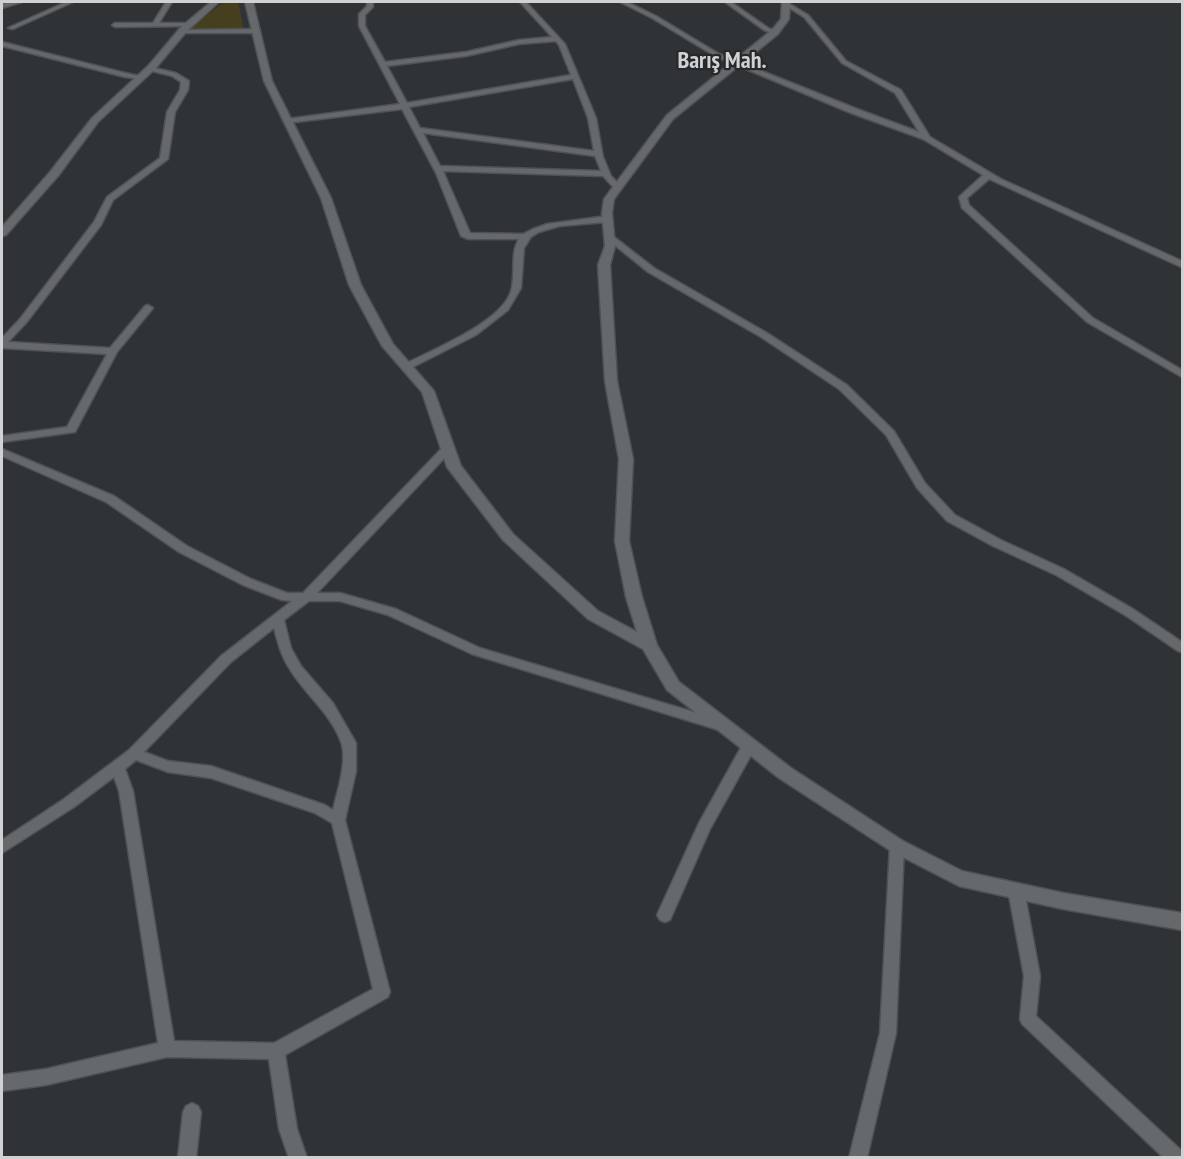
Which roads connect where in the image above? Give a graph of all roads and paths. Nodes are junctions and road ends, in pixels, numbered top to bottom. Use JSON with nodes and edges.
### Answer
{"nodes":[{"id":1,"x":19,"y":2,"type":"edge"},
{"id":2,"x":70,"y":2,"type":"edge"},
{"id":3,"x":168,"y":2,"type":"edge"},
{"id":4,"x":215,"y":2,"type":"edge"},
{"id":5,"x":249,"y":2,"type":"edge"},
{"id":6,"x":370,"y":2,"type":"edge"},
{"id":7,"x":522,"y":2,"type":"edge"},
{"id":8,"x":623,"y":2,"type":"edge"},
{"id":9,"x":728,"y":2,"type":"edge"},
{"id":10,"x":786,"y":3,"type":"edge"},
{"id":11,"x":2,"y":6,"type":"edge"},
{"id":12,"x":115,"y":25,"type":"dead end"},
{"id":13,"x":155,"y":25,"type":"junction"},
{"id":14,"x":11,"y":28,"type":"dead end"},
{"id":15,"x":185,"y":29,"type":"junction"},
{"id":16,"x":257,"y":31,"type":"junction"},
{"id":17,"x":775,"y":32,"type":"junction"},
{"id":18,"x":557,"y":39,"type":"junction"},
{"id":19,"x":2,"y":44,"type":"edge"},
{"id":20,"x":740,"y":62,"type":"junction"},
{"id":21,"x":381,"y":65,"type":"junction"},
{"id":22,"x":150,"y":69,"type":"junction"},
{"id":23,"x":574,"y":76,"type":"junction"},
{"id":24,"x":141,"y":77,"type":"junction"},
{"id":25,"x":403,"y":106,"type":"junction"},
{"id":26,"x":286,"y":121,"type":"junction"},
{"id":27,"x":417,"y":130,"type":"junction"},
{"id":28,"x":925,"y":137,"type":"junction"},
{"id":29,"x":599,"y":154,"type":"junction"},
{"id":30,"x":437,"y":168,"type":"junction"},
{"id":31,"x":606,"y":174,"type":"junction"},
{"id":32,"x":988,"y":175,"type":"junction"},
{"id":33,"x":618,"y":187,"type":"junction"},
{"id":34,"x":608,"y":219,"type":"junction"},
{"id":35,"x":2,"y":233,"type":"edge"},
{"id":36,"x":609,"y":236,"type":"junction"},
{"id":37,"x":527,"y":237,"type":"junction"},
{"id":38,"x":1182,"y":264,"type":"edge"},
{"id":39,"x":148,"y":308,"type":"dead end"},
{"id":40,"x":2,"y":344,"type":"edge"},
{"id":41,"x":113,"y":351,"type":"junction"},
{"id":42,"x":407,"y":367,"type":"junction"},
{"id":43,"x":1179,"y":368,"type":"edge"},
{"id":44,"x":2,"y":439,"type":"edge"},
{"id":45,"x":448,"y":448,"type":"junction"},
{"id":46,"x":2,"y":452,"type":"edge"},
{"id":47,"x":306,"y":597,"type":"junction"},
{"id":48,"x":278,"y":620,"type":"junction"},
{"id":49,"x":649,"y":645,"type":"junction"},
{"id":50,"x":1182,"y":648,"type":"edge"},
{"id":51,"x":723,"y":726,"type":"junction"},
{"id":52,"x":749,"y":746,"type":"junction"},
{"id":53,"x":134,"y":754,"type":"junction"},
{"id":54,"x":117,"y":767,"type":"junction"},
{"id":55,"x":338,"y":820,"type":"junction"},
{"id":56,"x":897,"y":846,"type":"junction"},
{"id":57,"x":2,"y":847,"type":"edge"},
{"id":58,"x":1016,"y":891,"type":"junction"},
{"id":59,"x":664,"y":915,"type":"dead end"},
{"id":60,"x":1182,"y":922,"type":"edge"},
{"id":61,"x":167,"y":1049,"type":"junction"},
{"id":62,"x":276,"y":1051,"type":"junction"},
{"id":63,"x":2,"y":1083,"type":"edge"},
{"id":64,"x":192,"y":1112,"type":"dead end"},
{"id":65,"x":187,"y":1158,"type":"edge"},
{"id":66,"x":298,"y":1158,"type":"edge"},
{"id":67,"x":858,"y":1158,"type":"edge"},
{"id":68,"x":1177,"y":1158,"type":"edge"}],
"edges":[{"from":1,"to":11,"type":"street"},
{"from":2,"to":14,"type":"street"},
{"from":3,"to":13,"type":"street"},
{"from":4,"to":15,"type":"street"},
{"from":5,"to":16,"type":"street"},
{"from":6,"to":21,"type":"street"},
{"from":7,"to":18,"type":"street"},
{"from":8,"to":20,"type":"street"},
{"from":9,"to":17,"type":"street"},
{"from":10,"to":17,"type":"street"},
{"from":10,"to":28,"type":"street"},
{"from":12,"to":13,"type":"street"},
{"from":13,"to":15,"type":"street"},
{"from":15,"to":16,"type":"street"},
{"from":15,"to":22,"type":"street"},
{"from":16,"to":26,"type":"street"},
{"from":17,"to":20,"type":"street"},
{"from":18,"to":21,"type":"street"},
{"from":18,"to":23,"type":"street"},
{"from":19,"to":24,"type":"street"},
{"from":20,"to":28,"type":"street"},
{"from":20,"to":33,"type":"street"},
{"from":21,"to":25,"type":"street"},
{"from":22,"to":24,"type":"street"},
{"from":22,"to":40,"type":"street"},
{"from":23,"to":25,"type":"street"},
{"from":23,"to":29,"type":"street"},
{"from":24,"to":35,"type":"street"},
{"from":25,"to":26,"type":"street"},
{"from":25,"to":27,"type":"street"},
{"from":26,"to":42,"type":"street"},
{"from":27,"to":29,"type":"street"},
{"from":27,"to":30,"type":"street"},
{"from":28,"to":32,"type":"street"},
{"from":29,"to":31,"type":"street"},
{"from":30,"to":31,"type":"street"},
{"from":30,"to":37,"type":"street"},
{"from":31,"to":33,"type":"street"},
{"from":32,"to":38,"type":"street"},
{"from":32,"to":43,"type":"street"},
{"from":33,"to":34,"type":"street"},
{"from":34,"to":36,"type":"street"},
{"from":34,"to":37,"type":"street"},
{"from":36,"to":49,"type":"street"},
{"from":36,"to":50,"type":"street"},
{"from":37,"to":42,"type":"street"},
{"from":39,"to":41,"type":"street"},
{"from":40,"to":41,"type":"street"},
{"from":41,"to":44,"type":"street"},
{"from":42,"to":45,"type":"street"},
{"from":45,"to":47,"type":"street"},
{"from":45,"to":49,"type":"street"},
{"from":46,"to":47,"type":"street"},
{"from":47,"to":48,"type":"street"},
{"from":47,"to":51,"type":"street"},
{"from":48,"to":53,"type":"street"},
{"from":48,"to":55,"type":"street"},
{"from":49,"to":51,"type":"street"},
{"from":51,"to":52,"type":"street"},
{"from":52,"to":56,"type":"street"},
{"from":52,"to":59,"type":"street"},
{"from":53,"to":54,"type":"street"},
{"from":53,"to":55,"type":"street"},
{"from":54,"to":57,"type":"street"},
{"from":54,"to":61,"type":"street"},
{"from":55,"to":62,"type":"street"},
{"from":56,"to":58,"type":"street"},
{"from":56,"to":67,"type":"street"},
{"from":58,"to":60,"type":"street"},
{"from":58,"to":68,"type":"street"},
{"from":61,"to":62,"type":"street"},
{"from":61,"to":63,"type":"street"},
{"from":62,"to":66,"type":"street"},
{"from":64,"to":65,"type":"street"}]}
